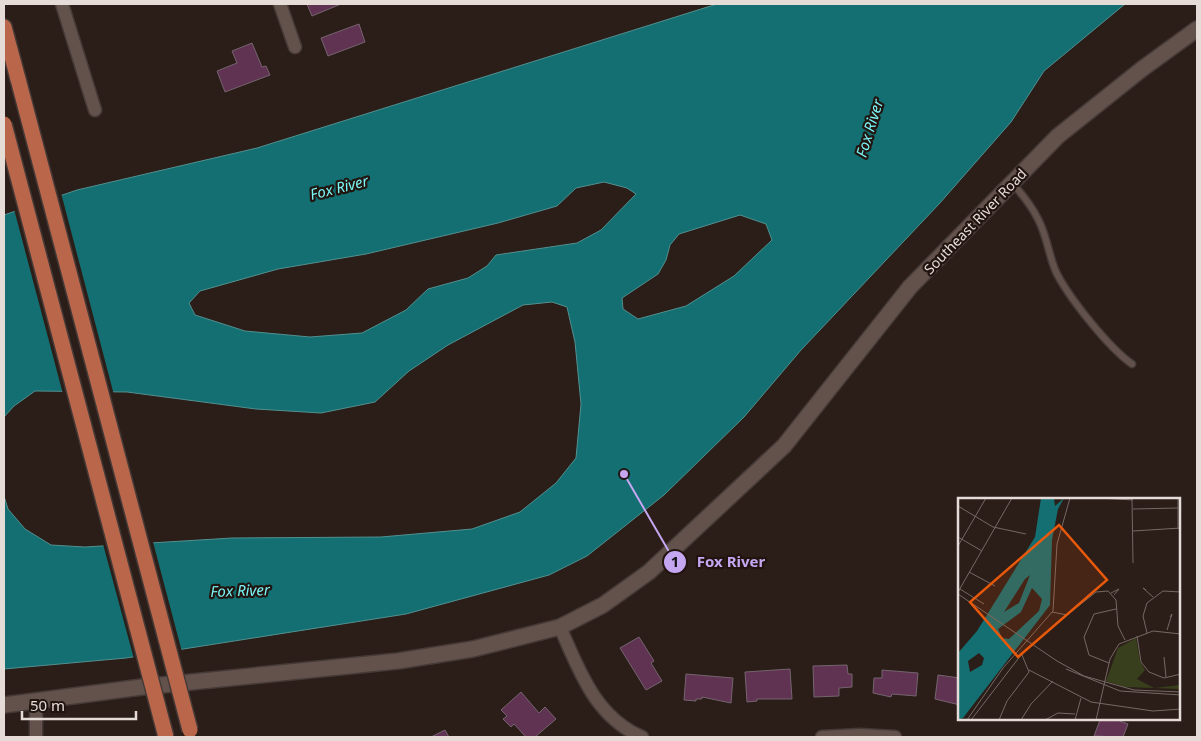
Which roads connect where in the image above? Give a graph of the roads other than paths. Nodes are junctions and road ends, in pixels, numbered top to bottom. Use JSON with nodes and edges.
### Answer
{"nodes":[{"id":1,"x":62,"y":4,"type":"edge"},
{"id":2,"x":280,"y":4,"type":"edge"},
{"id":3,"x":4,"y":28,"type":"edge"},
{"id":4,"x":1197,"y":29,"type":"edge"},
{"id":5,"x":295,"y":47,"type":"dead end"},
{"id":6,"x":95,"y":110,"type":"dead end"},
{"id":7,"x":4,"y":124,"type":"edge"},
{"id":8,"x":1012,"y":183,"type":"junction"},
{"id":9,"x":1132,"y":364,"type":"dead end"},
{"id":10,"x":560,"y":627,"type":"junction"},
{"id":11,"x":36,"y":701,"type":"junction"},
{"id":12,"x":4,"y":705,"type":"edge"},
{"id":13,"x":191,"y":734,"type":"edge"},
{"id":14,"x":36,"y":737,"type":"edge"},
{"id":15,"x":166,"y":737,"type":"edge"},
{"id":16,"x":642,"y":737,"type":"edge"},
{"id":17,"x":822,"y":737,"type":"edge"},
{"id":18,"x":895,"y":737,"type":"edge"}],
"edges":[{"from":1,"to":6,"type":"street"},
{"from":2,"to":5,"type":"street"},
{"from":3,"to":13,"type":"main road","bridge":true},
{"from":4,"to":8,"type":"street","name":"Southeast River Road"},
{"from":7,"to":15,"type":"main road","bridge":true},
{"from":8,"to":9,"type":"lane"},
{"from":8,"to":10,"type":"street","name":"Southeast River Road"},
{"from":10,"to":11,"type":"street","name":"Southeast River Road"},
{"from":10,"to":16,"type":"street"},
{"from":11,"to":12,"type":"street","name":"Southeast River Road"},
{"from":11,"to":14,"type":"street"},
{"from":17,"to":18,"type":"street"}]}
